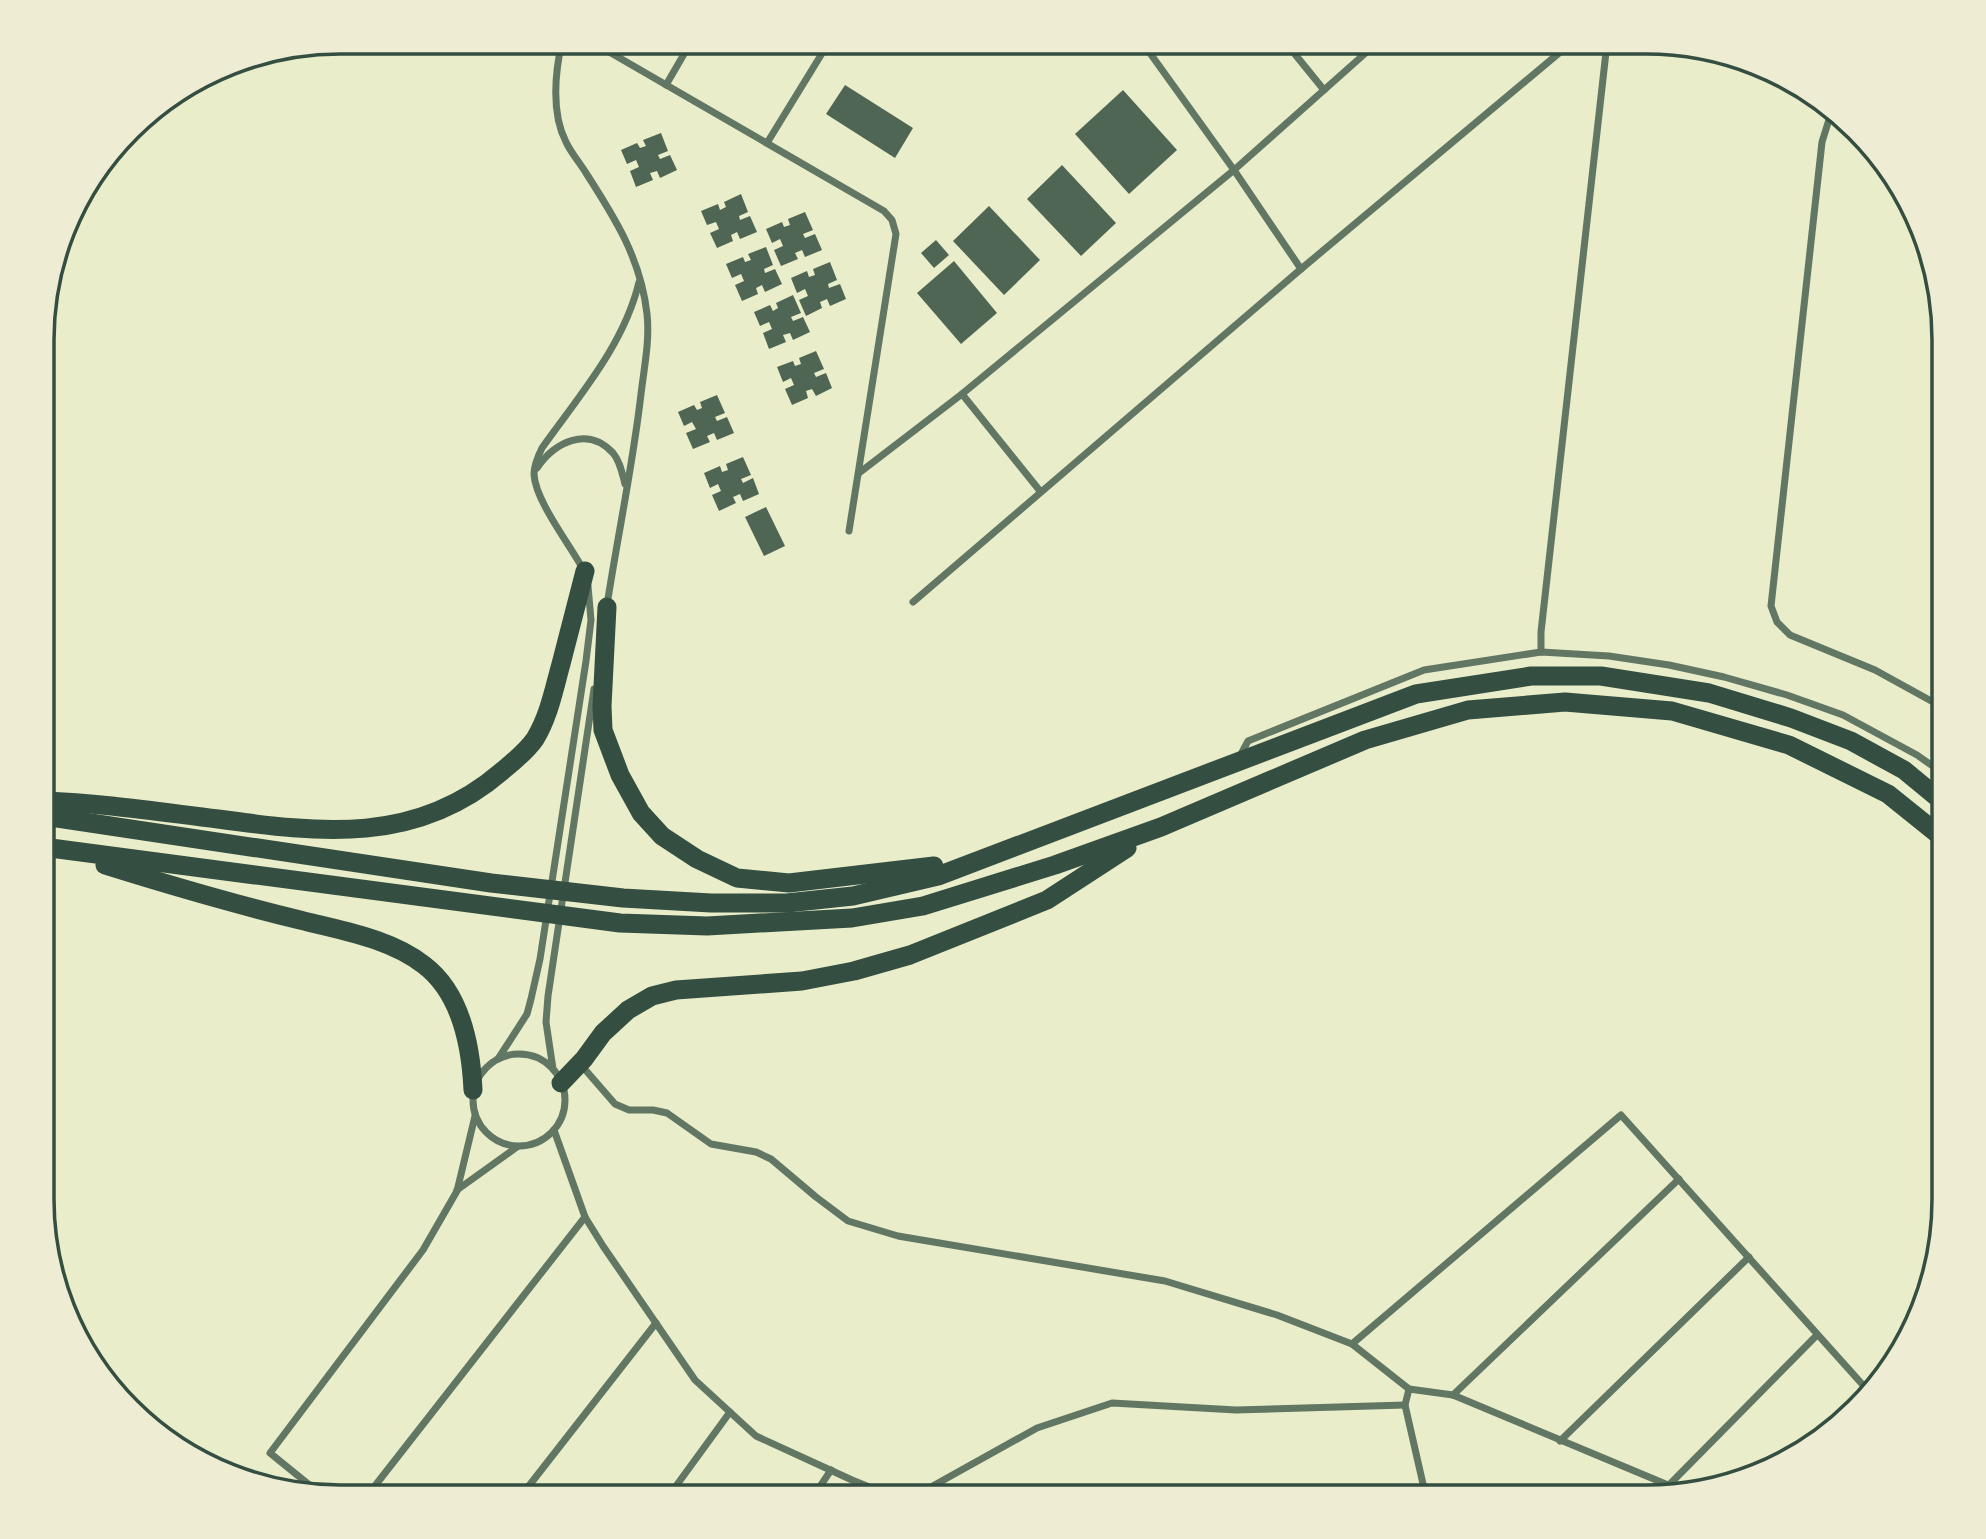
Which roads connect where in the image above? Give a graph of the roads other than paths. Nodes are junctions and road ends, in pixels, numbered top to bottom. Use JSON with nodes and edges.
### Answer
{"nodes":[{"id":1,"x":559,"y":54,"type":"edge"},
{"id":2,"x":613,"y":54,"type":"edge"},
{"id":3,"x":684,"y":54,"type":"edge"},
{"id":4,"x":822,"y":54,"type":"edge"},
{"id":5,"x":1151,"y":54,"type":"edge"},
{"id":6,"x":1295,"y":54,"type":"edge"},
{"id":7,"x":1365,"y":54,"type":"edge"},
{"id":8,"x":1558,"y":54,"type":"edge"},
{"id":9,"x":1605,"y":54,"type":"edge"},
{"id":10,"x":666,"y":85,"type":"junction"},
{"id":11,"x":1324,"y":90,"type":"junction"},
{"id":12,"x":1829,"y":120,"type":"edge"},
{"id":13,"x":767,"y":143,"type":"junction"},
{"id":14,"x":1234,"y":170,"type":"junction"},
{"id":15,"x":1301,"y":269,"type":"junction"},
{"id":16,"x":639,"y":281,"type":"junction"},
{"id":17,"x":962,"y":394,"type":"junction"},
{"id":18,"x":534,"y":473,"type":"junction"},
{"id":19,"x":859,"y":473,"type":"junction"},
{"id":20,"x":627,"y":488,"type":"junction"},
{"id":21,"x":1040,"y":491,"type":"junction"},
{"id":22,"x":849,"y":531,"type":"dead end"},
{"id":23,"x":585,"y":571,"type":"junction"},
{"id":24,"x":913,"y":602,"type":"dead end"},
{"id":25,"x":607,"y":607,"type":"junction"},
{"id":26,"x":1541,"y":652,"type":"junction"},
{"id":27,"x":1932,"y":701,"type":"edge"},
{"id":28,"x":1236,"y":762,"type":"junction"},
{"id":29,"x":1932,"y":766,"type":"edge"},
{"id":30,"x":1932,"y":793,"type":"edge"},
{"id":31,"x":54,"y":801,"type":"edge"},
{"id":32,"x":54,"y":817,"type":"edge"},
{"id":33,"x":1161,"y":827,"type":"junction"},
{"id":34,"x":1932,"y":829,"type":"edge"},
{"id":35,"x":54,"y":849,"type":"edge"},
{"id":36,"x":54,"y":850,"type":"edge"},
{"id":37,"x":987,"y":859,"type":"junction"},
{"id":38,"x":498,"y":1059,"type":"junction"},
{"id":39,"x":580,"y":1063,"type":"junction"},
{"id":40,"x":557,"y":1076,"type":"junction"},
{"id":41,"x":474,"y":1090,"type":"junction"},
{"id":42,"x":475,"y":1116,"type":"junction"},
{"id":43,"x":554,"y":1130,"type":"junction"},
{"id":44,"x":517,"y":1147,"type":"junction"},
{"id":45,"x":1679,"y":1179,"type":"junction"},
{"id":46,"x":457,"y":1191,"type":"junction"},
{"id":47,"x":585,"y":1217,"type":"junction"},
{"id":48,"x":1749,"y":1258,"type":"junction"},
{"id":49,"x":656,"y":1324,"type":"junction"},
{"id":50,"x":1817,"y":1335,"type":"junction"},
{"id":51,"x":1352,"y":1344,"type":"junction"},
{"id":52,"x":1863,"y":1385,"type":"edge"},
{"id":53,"x":1409,"y":1389,"type":"junction"},
{"id":54,"x":1453,"y":1395,"type":"junction"},
{"id":55,"x":1405,"y":1405,"type":"junction"},
{"id":56,"x":730,"y":1412,"type":"junction"},
{"id":57,"x":1560,"y":1441,"type":"junction"},
{"id":58,"x":831,"y":1471,"type":"junction"},
{"id":59,"x":306,"y":1482,"type":"edge"},
{"id":60,"x":1671,"y":1483,"type":"edge"},
{"id":61,"x":1666,"y":1484,"type":"edge"},
{"id":62,"x":376,"y":1485,"type":"edge"},
{"id":63,"x":530,"y":1485,"type":"edge"},
{"id":64,"x":677,"y":1485,"type":"edge"},
{"id":65,"x":821,"y":1485,"type":"edge"},
{"id":66,"x":865,"y":1485,"type":"edge"},
{"id":67,"x":935,"y":1485,"type":"edge"},
{"id":68,"x":1425,"y":1485,"type":"edge"}],
"edges":[{"from":1,"to":16,"type":"street"},
{"from":2,"to":10,"type":"street"},
{"from":3,"to":10,"type":"street"},
{"from":4,"to":13,"type":"street"},
{"from":5,"to":14,"type":"street"},
{"from":6,"to":11,"type":"street"},
{"from":7,"to":11,"type":"street"},
{"from":8,"to":15,"type":"street"},
{"from":9,"to":26,"type":"street"},
{"from":10,"to":13,"type":"street"},
{"from":11,"to":14,"type":"street"},
{"from":12,"to":27,"type":"street"},
{"from":13,"to":19,"type":"street"},
{"from":14,"to":15,"type":"street"},
{"from":14,"to":17,"type":"street"},
{"from":15,"to":21,"type":"street"},
{"from":16,"to":18,"type":"street"},
{"from":16,"to":20,"type":"street"},
{"from":17,"to":19,"type":"street"},
{"from":17,"to":21,"type":"street"},
{"from":18,"to":20,"type":"street"},
{"from":18,"to":23,"type":"street"},
{"from":19,"to":22,"type":"street"},
{"from":20,"to":25,"type":"street"},
{"from":21,"to":24,"type":"street"},
{"from":23,"to":31,"type":"highway"},
{"from":23,"to":38,"type":"street"},
{"from":25,"to":37,"type":"highway"},
{"from":25,"to":40,"type":"street"},
{"from":26,"to":28,"type":"street"},
{"from":26,"to":29,"type":"street"},
{"from":28,"to":30,"type":"highway"},
{"from":28,"to":37,"type":"highway"},
{"from":32,"to":37,"type":"highway"},
{"from":33,"to":34,"type":"highway"},
{"from":33,"to":35,"type":"highway"},
{"from":33,"to":39,"type":"highway"},
{"from":36,"to":41,"type":"highway"},
{"from":38,"to":40,"type":"street"},
{"from":38,"to":41,"type":"street"},
{"from":39,"to":40,"type":"highway"},
{"from":39,"to":51,"type":"street"},
{"from":40,"to":43,"type":"street"},
{"from":41,"to":42,"type":"street"},
{"from":42,"to":44,"type":"street"},
{"from":42,"to":46,"type":"street"},
{"from":43,"to":44,"type":"street"},
{"from":43,"to":47,"type":"street"},
{"from":44,"to":46,"type":"street"},
{"from":45,"to":48,"type":"street"},
{"from":45,"to":51,"type":"street"},
{"from":45,"to":54,"type":"street"},
{"from":46,"to":59,"type":"street"},
{"from":47,"to":49,"type":"street"},
{"from":47,"to":62,"type":"street"},
{"from":48,"to":50,"type":"street"},
{"from":48,"to":57,"type":"street"},
{"from":49,"to":56,"type":"street"},
{"from":49,"to":63,"type":"street"},
{"from":50,"to":52,"type":"street"},
{"from":50,"to":60,"type":"street"},
{"from":51,"to":53,"type":"street"},
{"from":53,"to":54,"type":"street"},
{"from":53,"to":55,"type":"street"},
{"from":54,"to":57,"type":"street"},
{"from":55,"to":67,"type":"street"},
{"from":55,"to":68,"type":"street"},
{"from":56,"to":58,"type":"street"},
{"from":56,"to":64,"type":"street"},
{"from":57,"to":61,"type":"street"},
{"from":58,"to":65,"type":"street"},
{"from":58,"to":66,"type":"street"}]}
